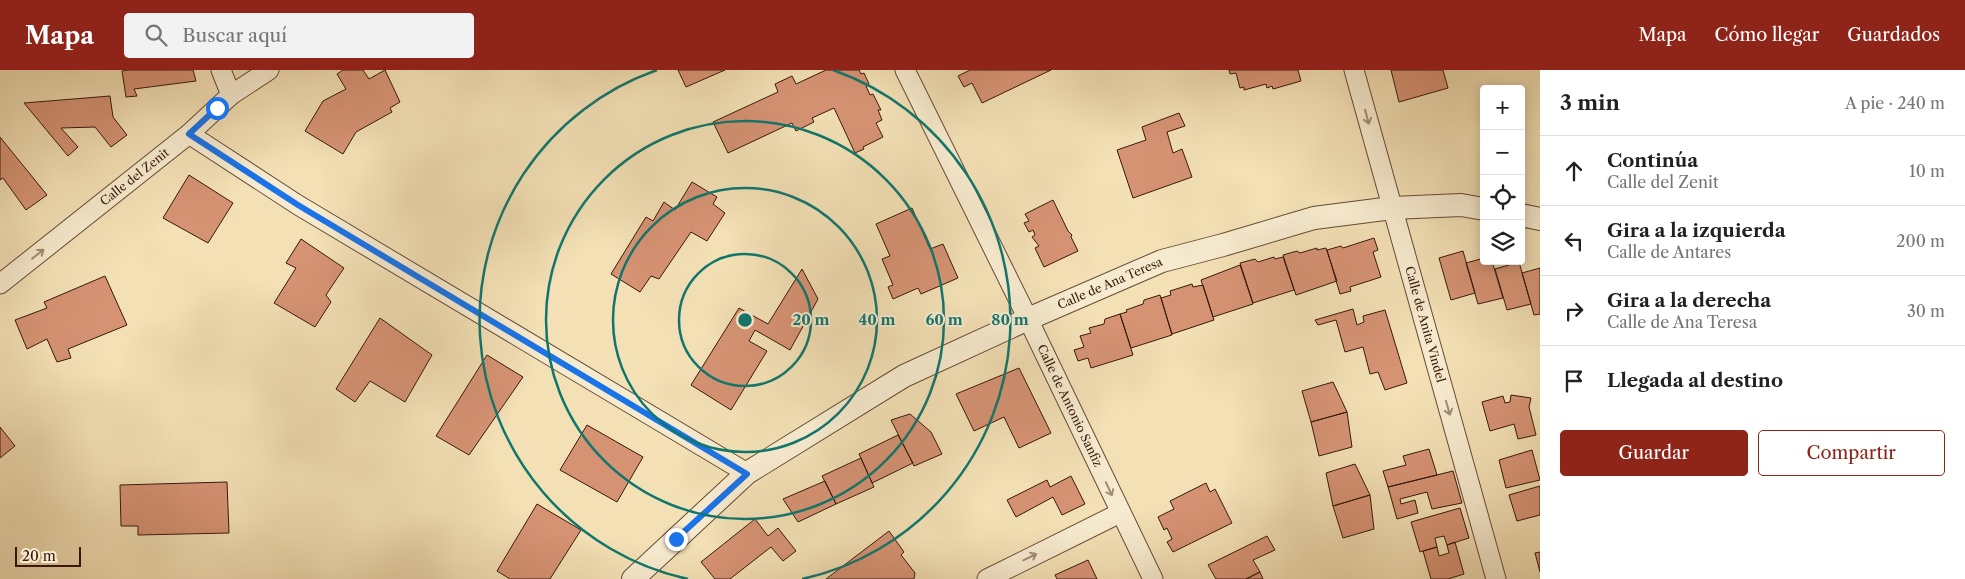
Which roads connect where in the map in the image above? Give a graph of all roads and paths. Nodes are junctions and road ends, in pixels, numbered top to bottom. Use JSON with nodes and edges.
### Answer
{"nodes":[{"id":1,"x":221,"y":70,"type":"edge"},
{"id":2,"x":269,"y":70,"type":"edge"},
{"id":3,"x":905,"y":70,"type":"edge"},
{"id":4,"x":1354,"y":70,"type":"edge"},
{"id":5,"x":231,"y":95,"type":"junction"},
{"id":6,"x":189,"y":134,"type":"junction"},
{"id":7,"x":1392,"y":208,"type":"junction"},
{"id":8,"x":1480,"y":208,"type":"edge"},
{"id":9,"x":1525,"y":216,"type":"edge"},
{"id":10,"x":1540,"y":219,"type":"edge"},
{"id":11,"x":0,"y":284,"type":"edge"},
{"id":12,"x":1028,"y":318,"type":"junction"},
{"id":13,"x":747,"y":474,"type":"junction"},
{"id":14,"x":1120,"y":513,"type":"junction"},
{"id":15,"x":633,"y":579,"type":"edge"},
{"id":16,"x":986,"y":579,"type":"edge"},
{"id":17,"x":1153,"y":579,"type":"edge"},
{"id":18,"x":1496,"y":579,"type":"edge"}],
"edges":[{"from":1,"to":5,"type":"street"},
{"from":2,"to":5,"type":"street","name":"Calle del Zenit"},
{"from":3,"to":12,"type":"street","name":"Calle de Antonio Sanfiz"},
{"from":4,"to":7,"type":"street","name":"Calle de Anita Vindel","one_way":true},
{"from":5,"to":6,"type":"street","name":"Calle del Zenit"},
{"from":11,"to":6,"type":"street","name":"Calle del Zenit","one_way":true},
{"from":6,"to":13,"type":"street"},
{"from":7,"to":8,"type":"street","name":"Calle de Ana Teresa"},
{"from":7,"to":12,"type":"street","name":"Calle de Ana Teresa"},
{"from":7,"to":18,"type":"street","name":"Calle de Anita Vindel","one_way":true},
{"from":9,"to":10,"type":"street"},
{"from":12,"to":13,"type":"street","name":"Calle de Ana Teresa"},
{"from":12,"to":14,"type":"street","name":"Calle de Antonio Sanfiz","one_way":true},
{"from":13,"to":15,"type":"street","name":"Calle de Ana Teresa"},
{"from":16,"to":14,"type":"street","one_way":true},
{"from":14,"to":17,"type":"street","name":"Calle de Antonio Sanfiz"}]}
